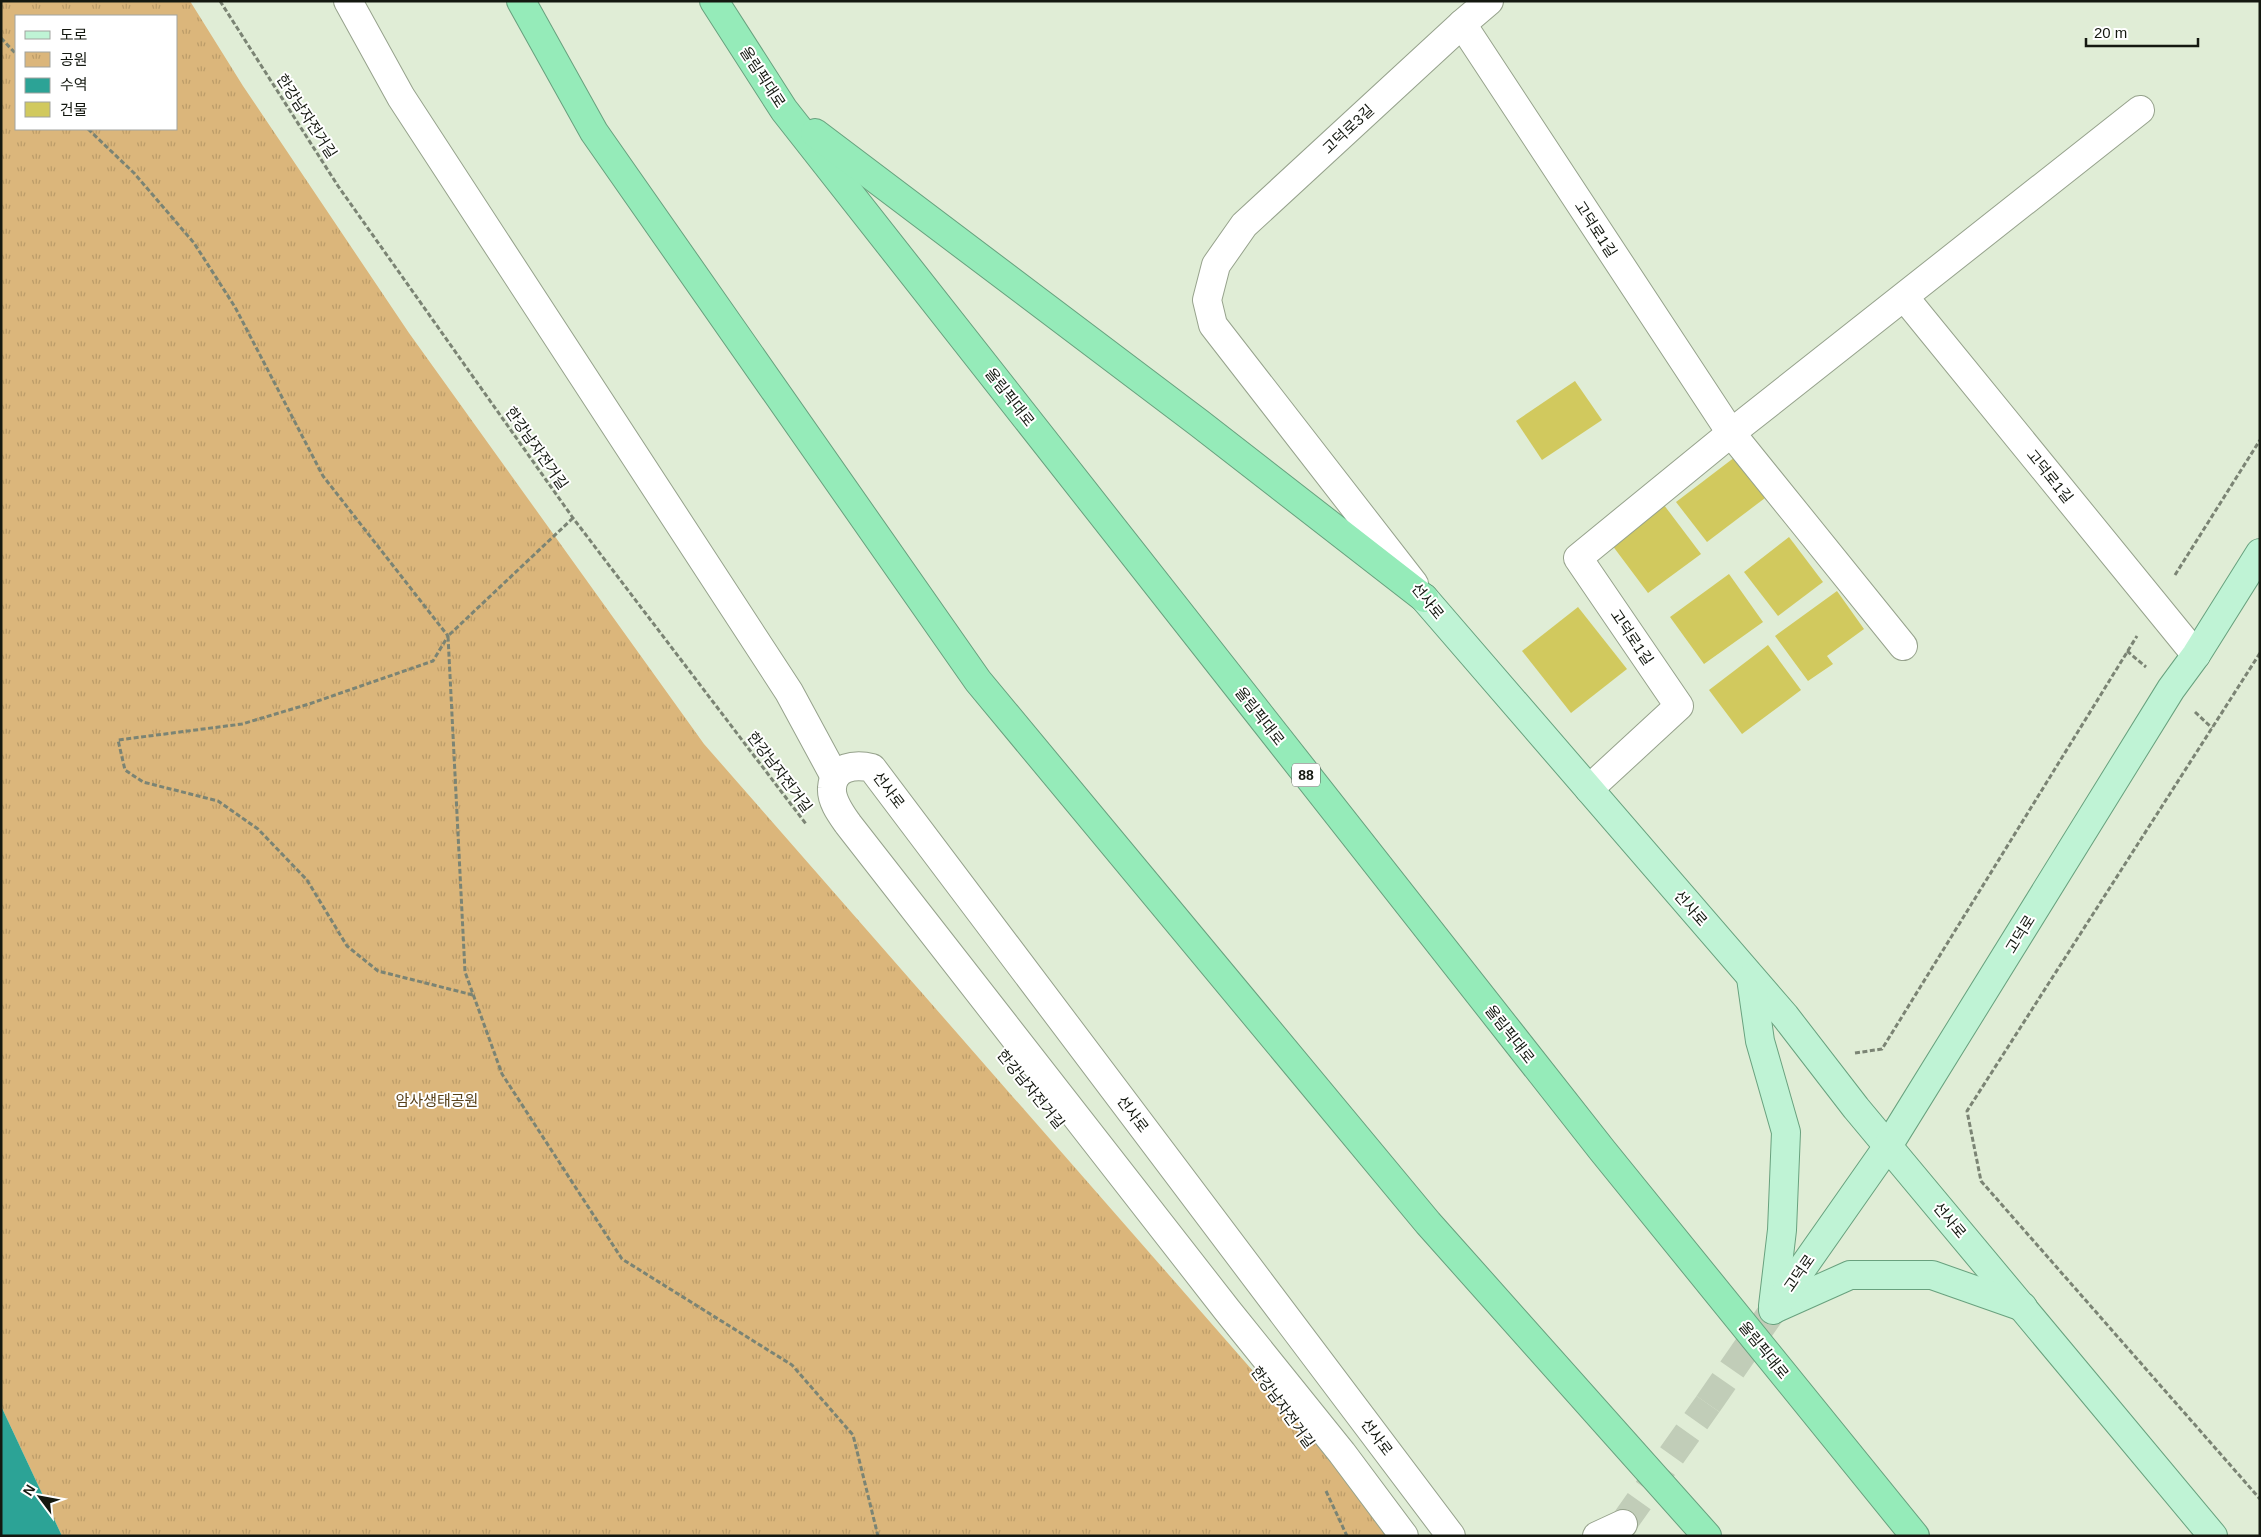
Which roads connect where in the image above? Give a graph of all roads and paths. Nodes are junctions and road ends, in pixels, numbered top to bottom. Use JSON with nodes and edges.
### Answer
{"nodes":[{"id":1,"x":220,"y":1,"type":"edge"},
{"id":2,"x":348,"y":1,"type":"edge"},
{"id":3,"x":521,"y":1,"type":"edge"},
{"id":4,"x":714,"y":1,"type":"edge"},
{"id":5,"x":1489,"y":1,"type":"edge"},
{"id":6,"x":1462,"y":24,"type":"junction"},
{"id":7,"x":1,"y":38,"type":"edge"},
{"id":8,"x":15,"y":53,"type":"edge"},
{"id":9,"x":784,"y":110,"type":"junction"},
{"id":10,"x":2140,"y":110,"type":"dead end"},
{"id":11,"x":89,"y":130,"type":"edge"},
{"id":12,"x":1216,"y":265,"type":"joint"},
{"id":13,"x":1905,"y":298,"type":"junction"},
{"id":14,"x":1731,"y":433,"type":"junction"},
{"id":15,"x":2260,"y":440,"type":"edge"},
{"id":16,"x":573,"y":518,"type":"junction"},
{"id":17,"x":2260,"y":553,"type":"edge"},
{"id":18,"x":1424,"y":598,"type":"junction"},
{"id":19,"x":2156,"y":606,"type":"junction"},
{"id":20,"x":448,"y":636,"type":"junction"},
{"id":21,"x":1903,"y":646,"type":"dead end"},
{"id":22,"x":2260,"y":653,"type":"edge"},
{"id":23,"x":2196,"y":655,"type":"junction"},
{"id":24,"x":836,"y":777,"type":"junction"},
{"id":25,"x":1589,"y":789,"type":"junction"},
{"id":26,"x":810,"y":829,"type":"dead end"},
{"id":27,"x":1751,"y":978,"type":"junction"},
{"id":28,"x":473,"y":995,"type":"junction"},
{"id":29,"x":1882,"y":1049,"type":"dead end"},
{"id":30,"x":1888,"y":1146,"type":"junction"},
{"id":31,"x":2023,"y":1307,"type":"junction"},
{"id":32,"x":1773,"y":1310,"type":"junction"},
{"id":33,"x":1324,"y":1488,"type":"dead end"},
{"id":34,"x":2260,"y":1499,"type":"edge"},
{"id":35,"x":1619,"y":1530,"type":"tunnel mouth"},
{"id":36,"x":1453,"y":1534,"type":"edge"},
{"id":37,"x":878,"y":1536,"type":"edge"},
{"id":38,"x":1347,"y":1536,"type":"edge"},
{"id":39,"x":1404,"y":1536,"type":"edge"},
{"id":40,"x":1597,"y":1536,"type":"edge"},
{"id":41,"x":1707,"y":1536,"type":"edge"},
{"id":42,"x":1916,"y":1536,"type":"edge"},
{"id":43,"x":2213,"y":1536,"type":"edge"}],
"edges":[{"from":1,"to":16,"type":"path","name":"한강남자전거길"},
{"from":2,"to":24,"type":"street"},
{"from":3,"to":41,"type":"highway"},
{"from":4,"to":9,"type":"highway","name":"올림픽대로","number":"88"},
{"from":5,"to":6,"type":"street","name":"고덕로3길"},
{"from":6,"to":12,"type":"street","name":"고덕로3길"},
{"from":6,"to":14,"type":"street","name":"고덕로1길"},
{"from":7,"to":8,"type":"path"},
{"from":9,"to":18,"type":"highway"},
{"from":9,"to":42,"type":"highway","name":"올림픽대로","number":"88"},
{"from":10,"to":13,"type":"street","name":"고덕로1길"},
{"from":11,"to":20,"type":"path"},
{"from":12,"to":18,"type":"street","name":"선사로"},
{"from":13,"to":14,"type":"street","name":"고덕로1길"},
{"from":13,"to":19,"type":"street","name":"고덕로1길"},
{"from":14,"to":21,"type":"street","name":"고덕로1길"},
{"from":14,"to":25,"type":"street","name":"고덕로1길"},
{"from":15,"to":19,"type":"path"},
{"from":16,"to":20,"type":"path"},
{"from":16,"to":26,"type":"path","name":"한강남자전거길"},
{"from":17,"to":23,"type":"main road","name":"고덕로"},
{"from":18,"to":25,"type":"main road","name":"선사로"},
{"from":19,"to":23,"type":"street","name":"고덕로1길"},
{"from":19,"to":29,"type":"path"},
{"from":20,"to":28,"type":"path"},
{"from":20,"to":28,"type":"path"},
{"from":22,"to":34,"type":"path"},
{"from":23,"to":30,"type":"main road","name":"고덕로"},
{"from":24,"to":36,"type":"street","name":"선사로"},
{"from":24,"to":39,"type":"street"},
{"from":25,"to":27,"type":"main road","name":"선사로"},
{"from":27,"to":30,"type":"main road","name":"선사로"},
{"from":27,"to":32,"type":"main road"},
{"from":28,"to":37,"type":"path"},
{"from":30,"to":31,"type":"main road","name":"선사로"},
{"from":30,"to":32,"type":"main road","name":"고덕로"},
{"from":31,"to":32,"type":"main road"},
{"from":31,"to":43,"type":"main road","name":"선사로"},
{"from":33,"to":38,"type":"path"},
{"from":35,"to":40,"type":"street"}]}
